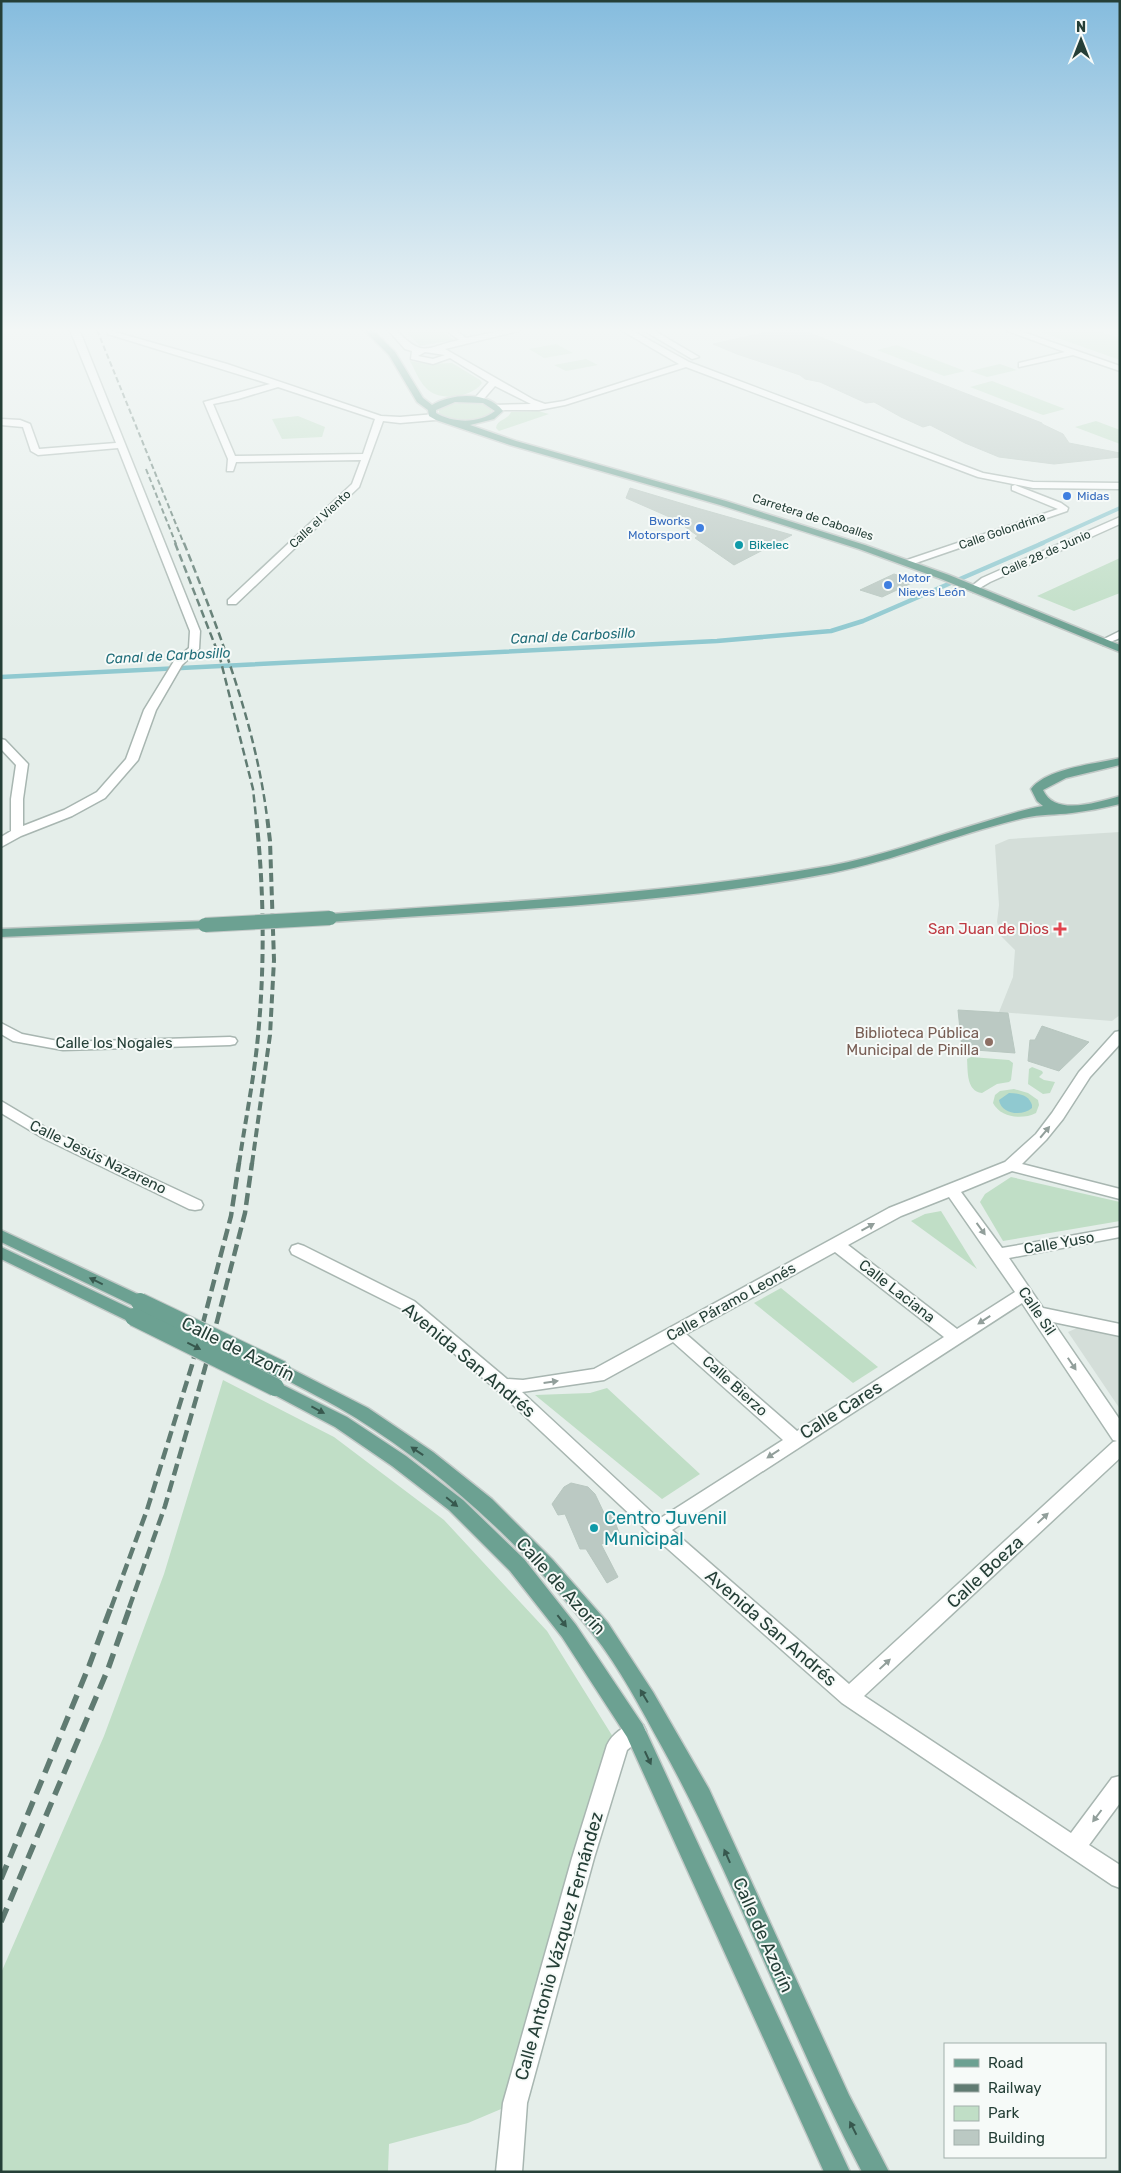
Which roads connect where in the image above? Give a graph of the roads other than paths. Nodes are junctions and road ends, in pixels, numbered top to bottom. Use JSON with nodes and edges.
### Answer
{"nodes":[{"id":1,"x":30,"y":431,"type":"edge"},
{"id":2,"x":117,"y":431,"type":"edge"},
{"id":3,"x":220,"y":431,"type":"edge"},
{"id":4,"x":375,"y":431,"type":"edge"},
{"id":5,"x":479,"y":431,"type":"edge"},
{"id":6,"x":487,"y":431,"type":"edge"},
{"id":7,"x":865,"y":431,"type":"edge"},
{"id":8,"x":887,"y":431,"type":"edge"},
{"id":9,"x":489,"y":435,"type":"junction"},
{"id":10,"x":122,"y":445,"type":"junction"},
{"id":11,"x":366,"y":457,"type":"junction"},
{"id":12,"x":232,"y":459,"type":"junction"},
{"id":13,"x":230,"y":469,"type":"dead end"},
{"id":14,"x":1120,"y":478,"type":"edge"},
{"id":15,"x":1120,"y":486,"type":"edge"},
{"id":16,"x":1033,"y":489,"type":"junction"},
{"id":17,"x":1120,"y":520,"type":"edge"},
{"id":18,"x":907,"y":563,"type":"junction"},
{"id":19,"x":968,"y":587,"type":"junction"},
{"id":20,"x":232,"y":602,"type":"dead end"},
{"id":21,"x":1120,"y":634,"type":"edge"},
{"id":22,"x":1103,"y":642,"type":"junction"},
{"id":23,"x":1120,"y":649,"type":"edge"},
{"id":24,"x":1,"y":742,"type":"edge"},
{"id":25,"x":1120,"y":761,"type":"edge"},
{"id":26,"x":1038,"y":794,"type":"junction"},
{"id":27,"x":1117,"y":802,"type":"edge"},
{"id":28,"x":1073,"y":809,"type":"junction"},
{"id":29,"x":1019,"y":815,"type":"junction"},
{"id":30,"x":16,"y":833,"type":"junction"},
{"id":31,"x":1,"y":843,"type":"edge"},
{"id":32,"x":3,"y":933,"type":"edge"},
{"id":33,"x":1,"y":1027,"type":"edge"},
{"id":34,"x":1120,"y":1035,"type":"edge"},
{"id":35,"x":230,"y":1041,"type":"dead end"},
{"id":36,"x":1,"y":1106,"type":"edge"},
{"id":37,"x":1011,"y":1166,"type":"junction"},
{"id":38,"x":952,"y":1190,"type":"junction"},
{"id":39,"x":1120,"y":1194,"type":"edge"},
{"id":40,"x":195,"y":1205,"type":"dead end"},
{"id":41,"x":1120,"y":1232,"type":"edge"},
{"id":42,"x":1,"y":1235,"type":"edge"},
{"id":43,"x":837,"y":1245,"type":"junction"},
{"id":44,"x":298,"y":1250,"type":"dead end"},
{"id":45,"x":1,"y":1252,"type":"edge"},
{"id":46,"x":998,"y":1254,"type":"junction"},
{"id":47,"x":1025,"y":1293,"type":"junction"},
{"id":48,"x":137,"y":1309,"type":"junction"},
{"id":49,"x":1038,"y":1313,"type":"junction"},
{"id":50,"x":1120,"y":1330,"type":"edge"},
{"id":51,"x":674,"y":1333,"type":"junction"},
{"id":52,"x":956,"y":1337,"type":"junction"},
{"id":53,"x":279,"y":1379,"type":"junction"},
{"id":54,"x":503,"y":1385,"type":"junction"},
{"id":55,"x":1120,"y":1435,"type":"edge"},
{"id":56,"x":794,"y":1440,"type":"junction"},
{"id":57,"x":1120,"y":1447,"type":"edge"},
{"id":58,"x":658,"y":1529,"type":"junction"},
{"id":59,"x":849,"y":1697,"type":"junction"},
{"id":60,"x":635,"y":1731,"type":"junction"},
{"id":61,"x":1120,"y":1785,"type":"edge"},
{"id":62,"x":1074,"y":1847,"type":"junction"},
{"id":63,"x":1120,"y":1878,"type":"edge"},
{"id":64,"x":509,"y":2172,"type":"edge"},
{"id":65,"x":838,"y":2172,"type":"edge"},
{"id":66,"x":876,"y":2172,"type":"edge"}],
"edges":[{"from":1,"to":10,"type":"street"},
{"from":2,"to":10,"type":"street"},
{"from":3,"to":12,"type":"street"},
{"from":4,"to":11,"type":"street","name":"Calle el Viento"},
{"from":5,"to":9,"type":"main road","name":"Carretera de Caboalles"},
{"from":6,"to":9,"type":"main road"},
{"from":7,"to":16,"type":"street","name":"Calle Golondrina"},
{"from":8,"to":14,"type":"street"},
{"from":9,"to":18,"type":"main road","name":"Carretera de Caboalles"},
{"from":10,"to":30,"type":"street"},
{"from":11,"to":12,"type":"street"},
{"from":11,"to":20,"type":"street","name":"Calle el Viento"},
{"from":12,"to":13,"type":"street"},
{"from":15,"to":16,"type":"street"},
{"from":16,"to":18,"type":"street","name":"Calle Golondrina"},
{"from":17,"to":19,"type":"street","name":"Calle 28 de Junio"},
{"from":18,"to":19,"type":"main road","name":"Carretera de Caboalles"},
{"from":19,"to":22,"type":"main road","name":"Carretera de Caboalles"},
{"from":21,"to":22,"type":"street"},
{"from":22,"to":23,"type":"main road","name":"Carretera de Caboalles"},
{"from":24,"to":30,"type":"street"},
{"from":25,"to":26,"type":"main road"},
{"from":26,"to":28,"type":"main road"},
{"from":26,"to":29,"type":"main road"},
{"from":27,"to":28,"type":"main road"},
{"from":28,"to":29,"type":"main road"},
{"from":29,"to":32,"type":"main road","bridge":true},
{"from":30,"to":31,"type":"street"},
{"from":33,"to":35,"type":"street","name":"Calle los Nogales"},
{"from":37,"to":34,"type":"street","one_way":true},
{"from":36,"to":40,"type":"street","name":"Calle Jesús Nazareno"},
{"from":37,"to":38,"type":"street","name":"Calle Páramo Leonés"},
{"from":37,"to":39,"type":"street"},
{"from":43,"to":38,"type":"street","name":"Calle Páramo Leonés","one_way":true},
{"from":38,"to":46,"type":"street","name":"Calle Sil","one_way":true},
{"from":41,"to":46,"type":"street","name":"Calle Yuso"},
{"from":48,"to":42,"type":"main road","name":"Calle de Azorín","one_way":true},
{"from":43,"to":51,"type":"street","name":"Calle Páramo Leonés"},
{"from":43,"to":52,"type":"street","name":"Calle Laciana"},
{"from":44,"to":54,"type":"street","name":"Avenida San Andrés"},
{"from":45,"to":48,"type":"main road","name":"Calle de Azorín"},
{"from":46,"to":47,"type":"street","name":"Calle Sil"},
{"from":47,"to":49,"type":"street","name":"Calle Sil"},
{"from":47,"to":52,"type":"street","name":"Calle Cares","one_way":true},
{"from":48,"to":53,"type":"main road","name":"Calle de Azorín","bridge":true},
{"from":49,"to":50,"type":"street"},
{"from":49,"to":55,"type":"street","name":"Calle Sil","one_way":true},
{"from":54,"to":51,"type":"street","name":"Calle Páramo Leonés","one_way":true},
{"from":51,"to":56,"type":"street","name":"Calle Bierzo"},
{"from":52,"to":56,"type":"street","name":"Calle Cares"},
{"from":53,"to":60,"type":"main road","name":"Calle de Azorín","one_way":true},
{"from":66,"to":53,"type":"main road","name":"Calle de Azorín","one_way":true},
{"from":54,"to":58,"type":"street","name":"Avenida San Andrés"},
{"from":56,"to":58,"type":"street","name":"Calle Cares","one_way":true},
{"from":59,"to":57,"type":"street","name":"Calle Boeza","one_way":true},
{"from":58,"to":59,"type":"street","name":"Avenida San Andrés"},
{"from":59,"to":62,"type":"street","name":"Avenida San Andrés"},
{"from":60,"to":64,"type":"street","name":"Calle Antonio Vázquez Fernández"},
{"from":60,"to":65,"type":"main road","name":"Calle de Azorín","one_way":true},
{"from":61,"to":62,"type":"street","one_way":true},
{"from":62,"to":63,"type":"street","name":"Avenida San Andrés"}]}
